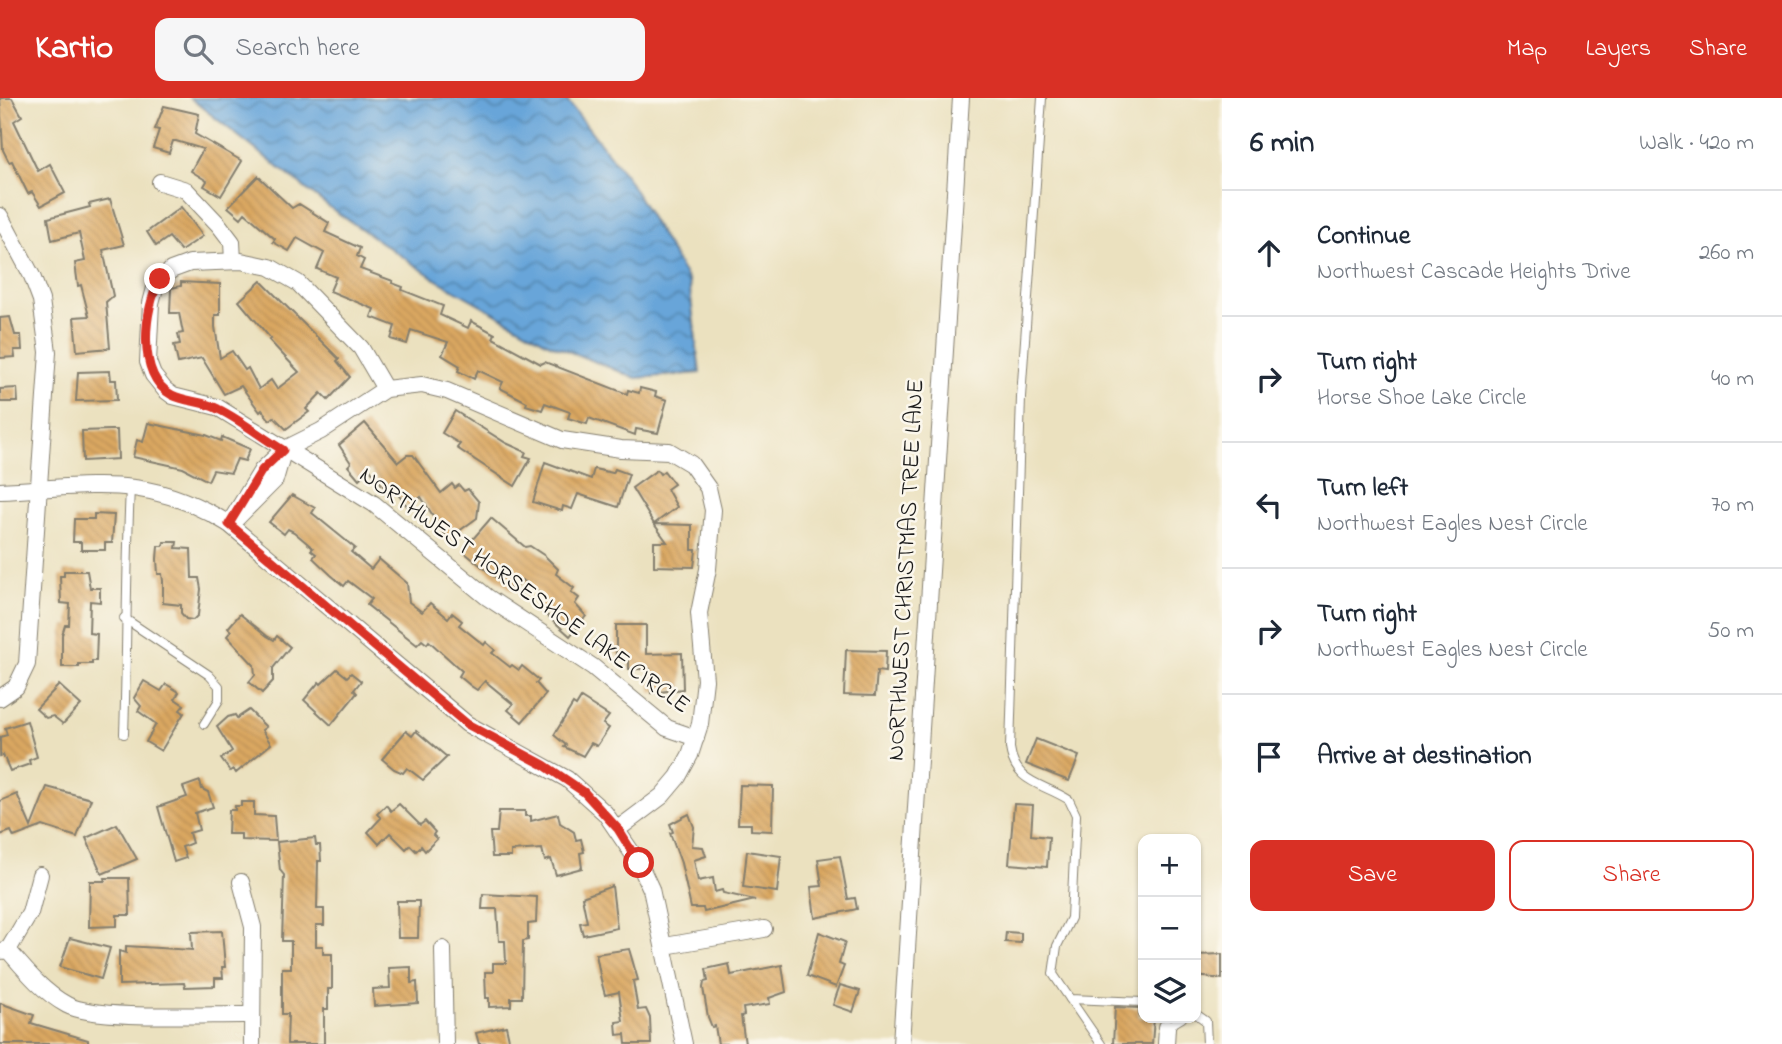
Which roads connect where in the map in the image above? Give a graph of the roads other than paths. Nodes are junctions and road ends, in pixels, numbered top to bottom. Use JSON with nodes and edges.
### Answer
{"nodes":[{"id":1,"x":961,"y":98,"type":"edge"},
{"id":2,"x":1042,"y":98,"type":"edge"},
{"id":3,"x":160,"y":182,"type":"dead end"},
{"id":4,"x":0,"y":216,"type":"edge"},
{"id":5,"x":233,"y":261,"type":"junction"},
{"id":6,"x":386,"y":389,"type":"junction"},
{"id":7,"x":283,"y":450,"type":"junction"},
{"id":8,"x":130,"y":485,"type":"junction"},
{"id":9,"x":38,"y":489,"type":"junction"},
{"id":10,"x":0,"y":491,"type":"edge"},
{"id":11,"x":229,"y":524,"type":"junction"},
{"id":12,"x":124,"y":618,"type":"junction"},
{"id":13,"x":0,"y":698,"type":"edge"},
{"id":14,"x":204,"y":724,"type":"dead end"},
{"id":15,"x":124,"y":734,"type":"dead end"},
{"id":16,"x":696,"y":738,"type":"junction"},
{"id":17,"x":618,"y":829,"type":"junction"},
{"id":18,"x":40,"y":875,"type":"dead end"},
{"id":19,"x":241,"y":882,"type":"dead end"},
{"id":20,"x":764,"y":929,"type":"dead end"},
{"id":21,"x":665,"y":946,"type":"junction"},
{"id":22,"x":443,"y":949,"type":"dead end"},
{"id":23,"x":4,"y":951,"type":"edge"},
{"id":24,"x":1070,"y":999,"type":"junction"},
{"id":25,"x":1138,"y":1002,"type":"edge"},
{"id":26,"x":251,"y":1015,"type":"junction"},
{"id":27,"x":1201,"y":1018,"type":"edge"},
{"id":28,"x":252,"y":1044,"type":"edge"},
{"id":29,"x":445,"y":1044,"type":"edge"},
{"id":30,"x":684,"y":1044,"type":"edge"},
{"id":31,"x":901,"y":1044,"type":"edge"},
{"id":32,"x":1101,"y":1044,"type":"edge"},
{"id":33,"x":1208,"y":1044,"type":"edge"}],
"edges":[{"from":1,"to":31,"type":"street","name":"NORTHWEST CHRISTMAS TREE LANE"},
{"from":2,"to":24,"type":"lane"},
{"from":3,"to":5,"type":"street"},
{"from":4,"to":9,"type":"street"},
{"from":5,"to":6,"type":"street"},
{"from":5,"to":7,"type":"street"},
{"from":6,"to":7,"type":"street","name":"NORTHWEST HORSESHOE LAKE CIRCLE"},
{"from":6,"to":16,"type":"street","name":"NORTHWEST HORSESHOE LAKE CIRCLE"},
{"from":7,"to":11,"type":"street"},
{"from":7,"to":16,"type":"street","name":"NORTHWEST HORSESHOE LAKE CIRCLE"},
{"from":8,"to":9,"type":"street"},
{"from":8,"to":11,"type":"street"},
{"from":8,"to":12,"type":"lane"},
{"from":9,"to":10,"type":"street"},
{"from":9,"to":13,"type":"street"},
{"from":11,"to":17,"type":"street"},
{"from":12,"to":14,"type":"lane"},
{"from":12,"to":15,"type":"lane"},
{"from":16,"to":17,"type":"street"},
{"from":17,"to":21,"type":"street"},
{"from":18,"to":23,"type":"street"},
{"from":19,"to":26,"type":"street"},
{"from":20,"to":21,"type":"street"},
{"from":21,"to":30,"type":"street"},
{"from":22,"to":29,"type":"street"},
{"from":23,"to":26,"type":"street"},
{"from":24,"to":25,"type":"lane"},
{"from":24,"to":32,"type":"lane"},
{"from":26,"to":28,"type":"street"},
{"from":27,"to":33,"type":"lane"}]}
